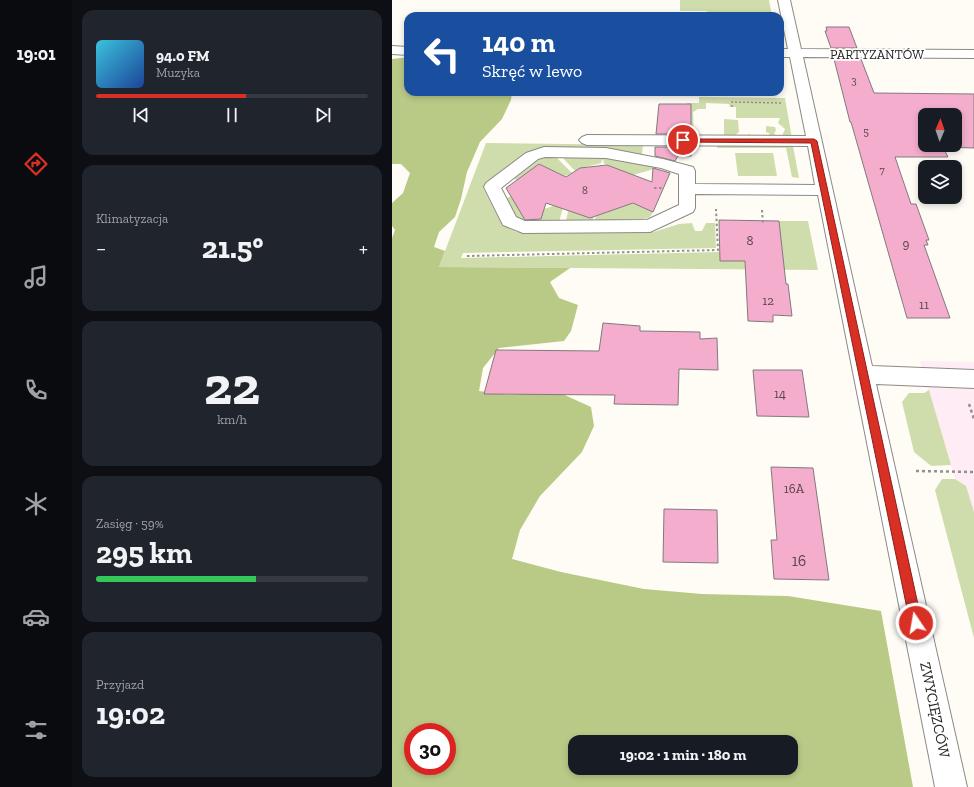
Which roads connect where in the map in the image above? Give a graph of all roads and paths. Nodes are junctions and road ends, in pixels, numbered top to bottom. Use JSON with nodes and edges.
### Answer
{"nodes":[{"id":1,"x":784,"y":0,"type":"edge"},
{"id":2,"x":392,"y":50,"type":"edge"},
{"id":3,"x":404,"y":51,"type":"edge"},
{"id":4,"x":788,"y":53,"type":"edge"},
{"id":5,"x":974,"y":54,"type":"edge"},
{"id":6,"x":786,"y":103,"type":"dead end"},
{"id":7,"x":732,"y":107,"type":"dead end"},
{"id":8,"x":550,"y":139,"type":"dead end"},
{"id":9,"x":814,"y":141,"type":"junction"},
{"id":10,"x":654,"y":188,"type":"dead end"},
{"id":11,"x":664,"y":188,"type":"dead end"},
{"id":12,"x":687,"y":189,"type":"junction"},
{"id":13,"x":825,"y":190,"type":"junction"},
{"id":14,"x":863,"y":376,"type":"junction"},
{"id":15,"x":974,"y":379,"type":"edge"},
{"id":16,"x":916,"y":471,"type":"dead end"},
{"id":17,"x":974,"y":472,"type":"edge"},
{"id":18,"x":951,"y":787,"type":"edge"}],
"edges":[{"from":1,"to":4,"type":"street","name":"ZWYCIĘZCÓW"},
{"from":2,"to":3,"type":"street"},
{"from":4,"to":5,"type":"street","name":"PARTYZANTÓW"},
{"from":4,"to":9,"type":"street","name":"ZWYCIĘZCÓW"},
{"from":6,"to":7,"type":"path"},
{"from":8,"to":9,"type":"street"},
{"from":9,"to":13,"type":"street","name":"ZWYCIĘZCÓW"},
{"from":10,"to":11,"type":"path"},
{"from":12,"to":12,"type":"street"},
{"from":12,"to":13,"type":"street"},
{"from":13,"to":14,"type":"street","name":"ZWYCIĘZCÓW"},
{"from":14,"to":15,"type":"street"},
{"from":14,"to":18,"type":"street","name":"ZWYCIĘZCÓW"},
{"from":16,"to":17,"type":"path"}]}
